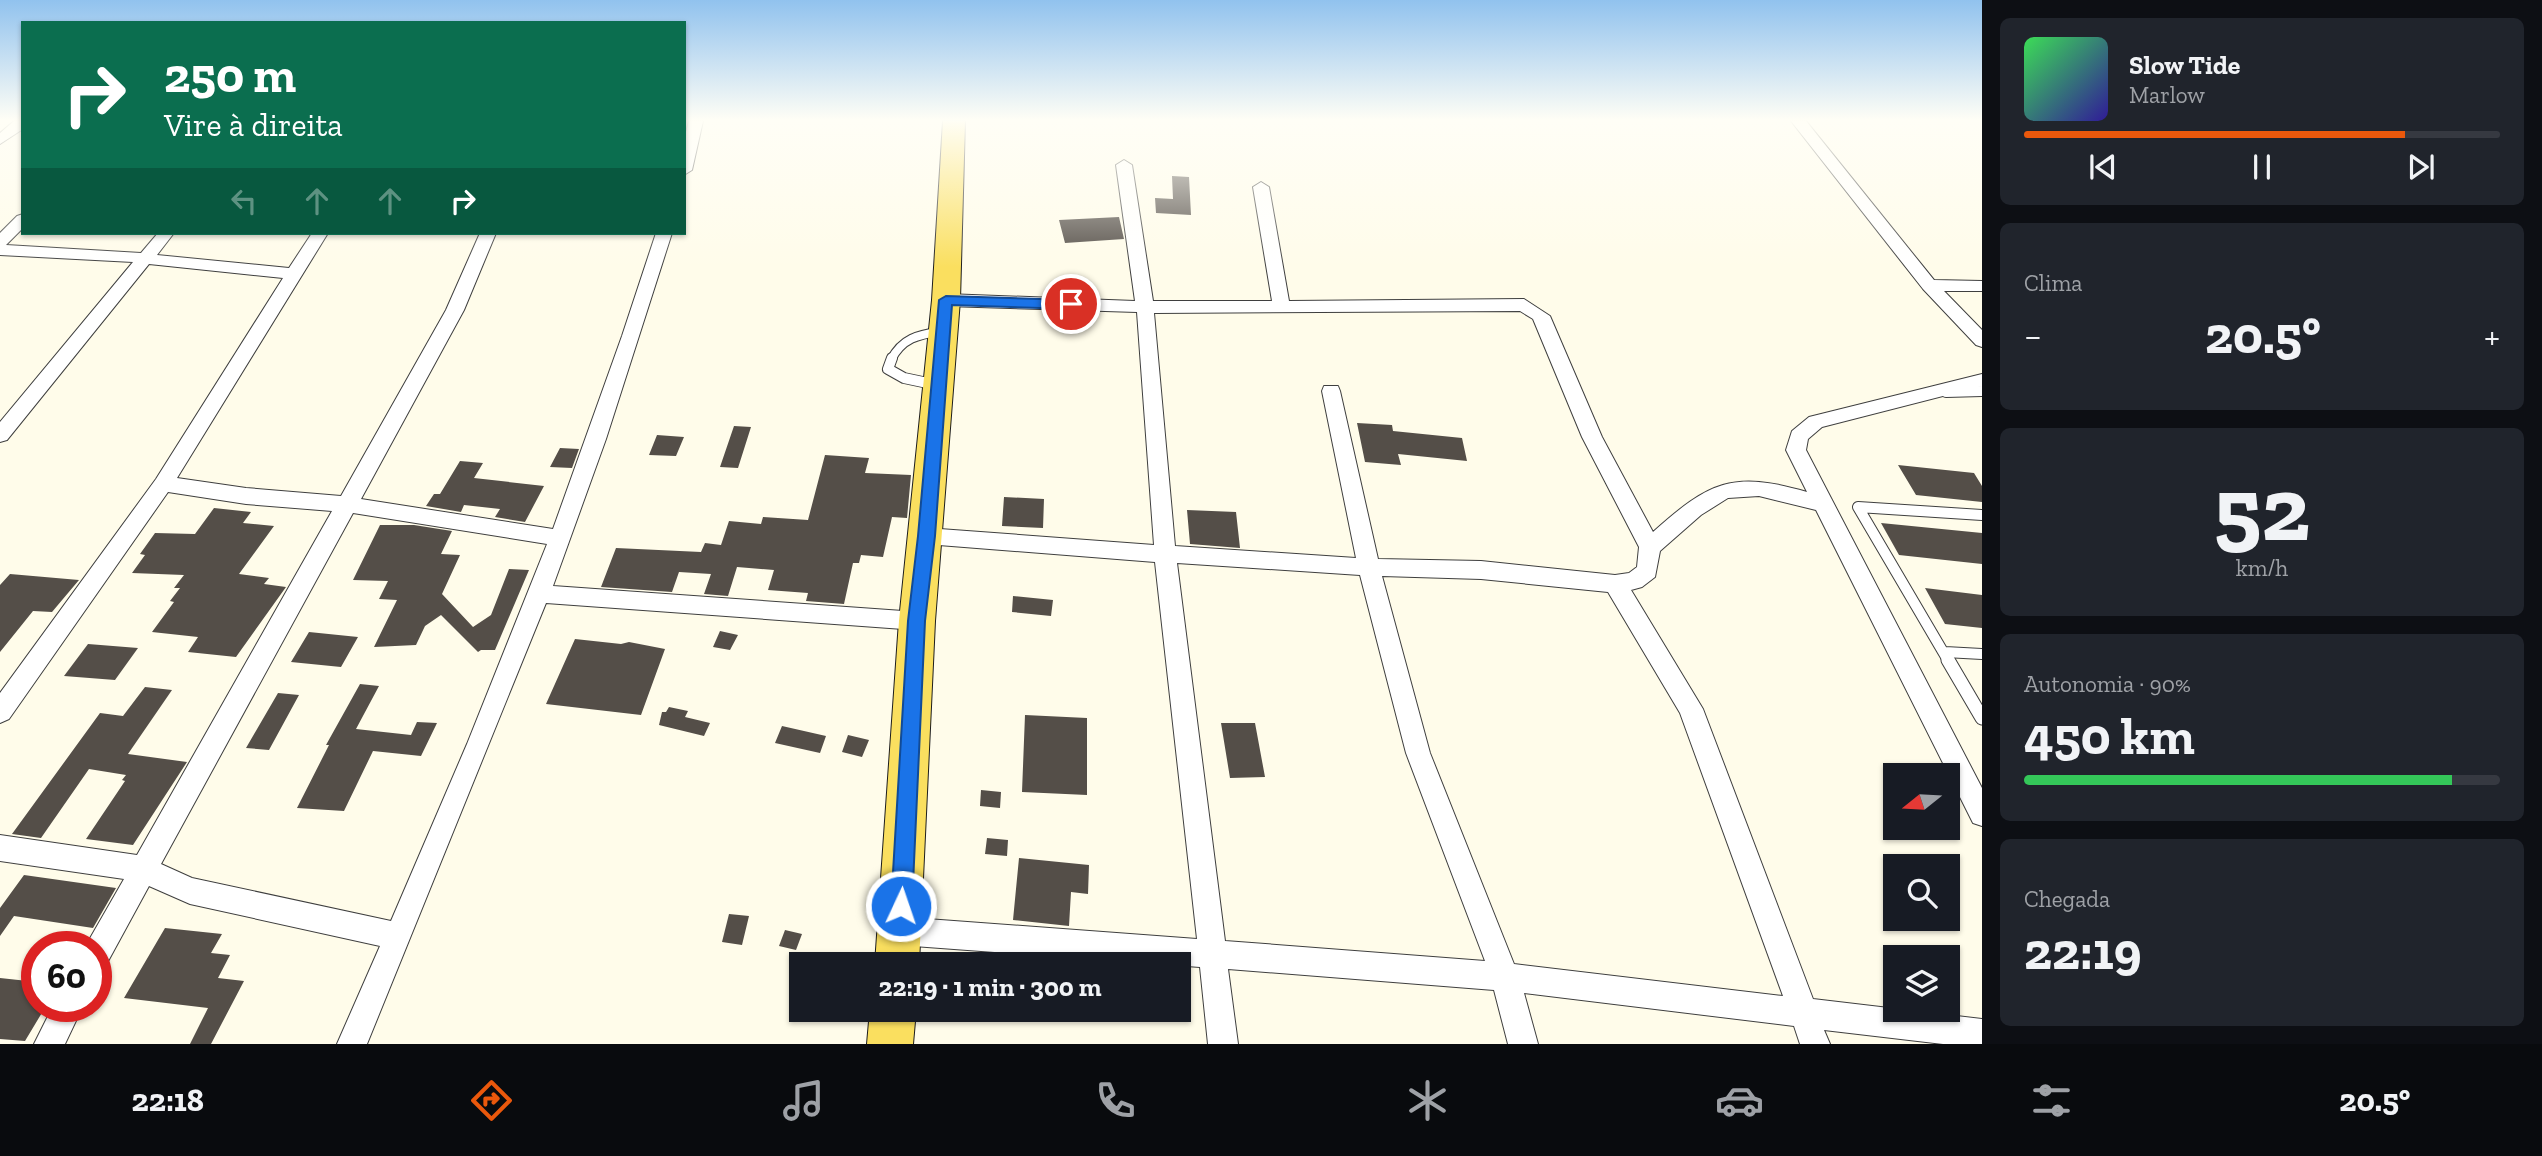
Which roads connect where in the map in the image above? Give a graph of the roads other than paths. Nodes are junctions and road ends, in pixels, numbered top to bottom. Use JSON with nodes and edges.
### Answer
{"nodes":[{"id":1,"x":952,"y":170,"type":"edge"},
{"id":2,"x":1125,"y":170,"type":"edge"},
{"id":3,"x":1837,"y":170,"type":"edge"},
{"id":4,"x":1261,"y":187,"type":"dead end"},
{"id":5,"x":21,"y":221,"type":"edge"},
{"id":6,"x":164,"y":235,"type":"edge"},
{"id":7,"x":319,"y":235,"type":"edge"},
{"id":8,"x":487,"y":235,"type":"edge"},
{"id":9,"x":663,"y":235,"type":"edge"},
{"id":10,"x":0,"y":242,"type":"edge"},
{"id":11,"x":0,"y":250,"type":"edge"},
{"id":12,"x":144,"y":260,"type":"junction"},
{"id":13,"x":294,"y":274,"type":"junction"},
{"id":14,"x":1928,"y":285,"type":"junction"},
{"id":15,"x":1982,"y":286,"type":"edge"},
{"id":16,"x":1281,"y":304,"type":"junction"},
{"id":17,"x":1145,"y":307,"type":"junction"},
{"id":18,"x":945,"y":315,"type":"junction"},
{"id":19,"x":1982,"y":341,"type":"edge"},
{"id":20,"x":1982,"y":380,"type":"edge"},
{"id":21,"x":939,"y":385,"type":"junction"},
{"id":22,"x":1331,"y":391,"type":"dead end"},
{"id":23,"x":1982,"y":391,"type":"edge"},
{"id":24,"x":1930,"y":392,"type":"junction"},
{"id":25,"x":0,"y":435,"type":"edge"},
{"id":26,"x":163,"y":484,"type":"junction"},
{"id":27,"x":346,"y":504,"type":"junction"},
{"id":28,"x":1822,"y":504,"type":"junction"},
{"id":29,"x":1982,"y":515,"type":"edge"},
{"id":30,"x":926,"y":536,"type":"junction"},
{"id":31,"x":559,"y":538,"type":"junction"},
{"id":32,"x":1650,"y":547,"type":"junction"},
{"id":33,"x":1165,"y":554,"type":"junction"},
{"id":34,"x":1369,"y":566,"type":"junction"},
{"id":35,"x":1615,"y":584,"type":"junction"},
{"id":36,"x":540,"y":594,"type":"junction"},
{"id":37,"x":916,"y":621,"type":"junction"},
{"id":38,"x":1945,"y":652,"type":"junction"},
{"id":39,"x":1982,"y":654,"type":"edge"},
{"id":40,"x":0,"y":712,"type":"edge"},
{"id":41,"x":1982,"y":718,"type":"edge"},
{"id":42,"x":1982,"y":814,"type":"edge"},
{"id":43,"x":0,"y":848,"type":"edge"},
{"id":44,"x":143,"y":869,"type":"junction"},
{"id":45,"x":109,"y":931,"type":"edge"},
{"id":46,"x":398,"y":936,"type":"junction"},
{"id":47,"x":899,"y":948,"type":"edge"},
{"id":48,"x":1212,"y":954,"type":"junction"},
{"id":49,"x":1505,"y":977,"type":"junction"},
{"id":50,"x":1805,"y":1013,"type":"junction"},
{"id":51,"x":60,"y":1022,"type":"edge"},
{"id":52,"x":892,"y":1022,"type":"edge"},
{"id":53,"x":1982,"y":1034,"type":"edge"},
{"id":54,"x":48,"y":1044,"type":"edge"},
{"id":55,"x":352,"y":1044,"type":"edge"},
{"id":56,"x":890,"y":1044,"type":"edge"},
{"id":57,"x":1223,"y":1044,"type":"edge"},
{"id":58,"x":1522,"y":1044,"type":"edge"},
{"id":59,"x":1815,"y":1044,"type":"edge"}],
"edges":[{"from":1,"to":18,"type":"main road"},
{"from":2,"to":17,"type":"street"},
{"from":3,"to":14,"type":"street"},
{"from":4,"to":16,"type":"street"},
{"from":5,"to":10,"type":"street"},
{"from":6,"to":12,"type":"street"},
{"from":7,"to":13,"type":"street"},
{"from":8,"to":27,"type":"street"},
{"from":9,"to":31,"type":"street"},
{"from":11,"to":12,"type":"street"},
{"from":12,"to":13,"type":"street"},
{"from":12,"to":25,"type":"street"},
{"from":13,"to":26,"type":"street"},
{"from":14,"to":15,"type":"street"},
{"from":14,"to":19,"type":"street"},
{"from":16,"to":17,"type":"street"},
{"from":16,"to":32,"type":"street"},
{"from":17,"to":18,"type":"street"},
{"from":17,"to":33,"type":"street"},
{"from":18,"to":21,"type":"main road"},
{"from":18,"to":21,"type":"lane"},
{"from":20,"to":24,"type":"street"},
{"from":21,"to":30,"type":"main road"},
{"from":22,"to":34,"type":"street"},
{"from":23,"to":24,"type":"lane"},
{"from":24,"to":28,"type":"street"},
{"from":26,"to":27,"type":"street"},
{"from":26,"to":40,"type":"street"},
{"from":27,"to":31,"type":"street"},
{"from":27,"to":44,"type":"street"},
{"from":28,"to":32,"type":"street"},
{"from":28,"to":42,"type":"street"},
{"from":29,"to":38,"type":"lane"},
{"from":30,"to":33,"type":"street"},
{"from":30,"to":37,"type":"main road"},
{"from":31,"to":36,"type":"street"},
{"from":32,"to":35,"type":"street"},
{"from":33,"to":34,"type":"street"},
{"from":33,"to":48,"type":"street"},
{"from":34,"to":35,"type":"street"},
{"from":34,"to":49,"type":"street"},
{"from":35,"to":50,"type":"street"},
{"from":36,"to":37,"type":"street"},
{"from":36,"to":46,"type":"street"},
{"from":37,"to":47,"type":"main road"},
{"from":38,"to":39,"type":"lane"},
{"from":38,"to":41,"type":"lane"},
{"from":43,"to":44,"type":"street"},
{"from":44,"to":45,"type":"street"},
{"from":44,"to":46,"type":"street"},
{"from":46,"to":55,"type":"street"},
{"from":47,"to":48,"type":"street"},
{"from":48,"to":49,"type":"street"},
{"from":48,"to":57,"type":"street"},
{"from":49,"to":50,"type":"street"},
{"from":49,"to":58,"type":"street"},
{"from":50,"to":53,"type":"street"},
{"from":50,"to":59,"type":"street"},
{"from":51,"to":54,"type":"street"},
{"from":52,"to":56,"type":"main road"}]}
